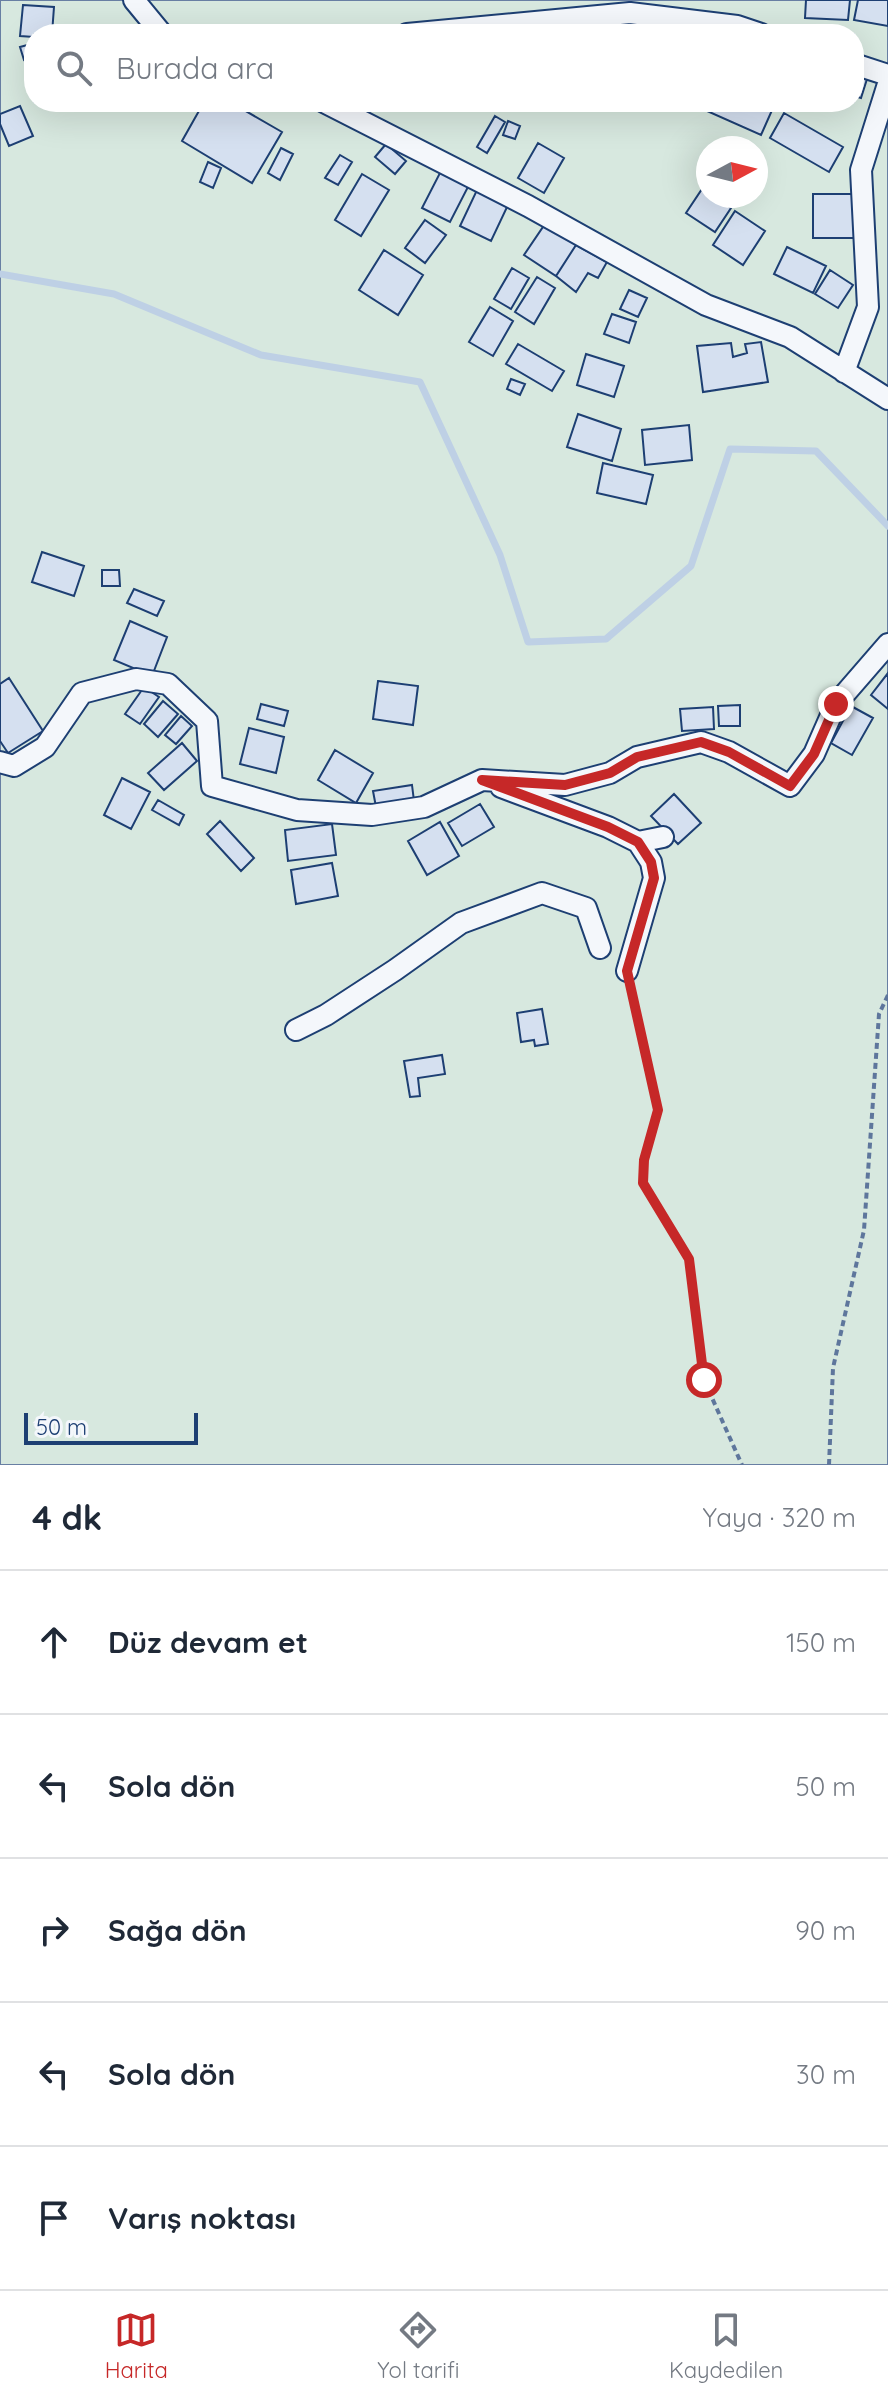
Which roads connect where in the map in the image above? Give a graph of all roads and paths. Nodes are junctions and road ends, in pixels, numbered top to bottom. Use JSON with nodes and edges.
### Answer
{"nodes":[{"id":1,"x":134,"y":0,"type":"edge"},
{"id":2,"x":154,"y":24,"type":"edge"},
{"id":3,"x":513,"y":24,"type":"edge"},
{"id":4,"x":721,"y":24,"type":"edge"},
{"id":5,"x":864,"y":67,"type":"edge"},
{"id":6,"x":888,"y":75,"type":"edge"},
{"id":7,"x":888,"y":84,"type":"edge"},
{"id":8,"x":344,"y":112,"type":"edge"},
{"id":9,"x":844,"y":372,"type":"junction"},
{"id":10,"x":888,"y":399,"type":"edge"},
{"id":11,"x":888,"y":644,"type":"edge"},
{"id":12,"x":0,"y":762,"type":"edge"},
{"id":13,"x":482,"y":780,"type":"junction"},
{"id":14,"x":663,"y":837,"type":"dead end"},
{"id":15,"x":638,"y":842,"type":"junction"},
{"id":16,"x":600,"y":948,"type":"dead end"},
{"id":17,"x":627,"y":971,"type":"joint"},
{"id":18,"x":888,"y":995,"type":"edge"},
{"id":19,"x":296,"y":1030,"type":"dead end"},
{"id":20,"x":742,"y":1465,"type":"edge"},
{"id":21,"x":829,"y":1465,"type":"edge"}],
"edges":[{"from":1,"to":2,"type":"street"},
{"from":3,"to":4,"type":"street"},
{"from":5,"to":6,"type":"street"},
{"from":7,"to":9,"type":"street"},
{"from":8,"to":9,"type":"street"},
{"from":9,"to":10,"type":"street"},
{"from":11,"to":13,"type":"street"},
{"from":12,"to":13,"type":"street"},
{"from":13,"to":15,"type":"street"},
{"from":14,"to":15,"type":"street"},
{"from":15,"to":17,"type":"street"},
{"from":16,"to":19,"type":"street"},
{"from":17,"to":20,"type":"path"},
{"from":18,"to":21,"type":"path"}]}
